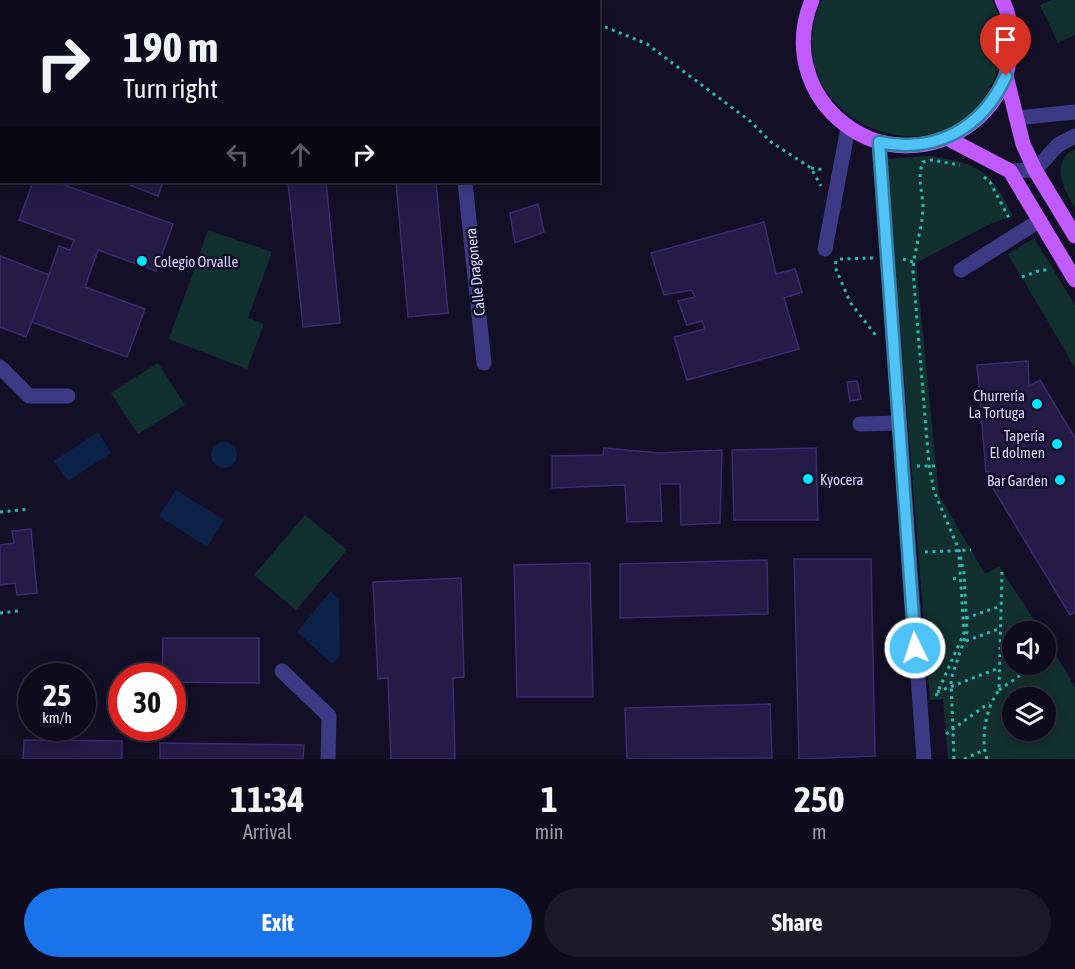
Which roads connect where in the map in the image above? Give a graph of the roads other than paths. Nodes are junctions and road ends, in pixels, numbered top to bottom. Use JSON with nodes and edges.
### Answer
{"nodes":[{"id":1,"x":1002,"y":0,"type":"edge"},
{"id":2,"x":806,"y":4,"type":"edge"},
{"id":3,"x":1006,"y":76,"type":"junction"},
{"id":4,"x":1075,"y":112,"type":"edge"},
{"id":5,"x":1016,"y":118,"type":"junction"},
{"id":6,"x":848,"y":128,"type":"junction"},
{"id":7,"x":1075,"y":135,"type":"edge"},
{"id":8,"x":947,"y":138,"type":"junction"},
{"id":9,"x":879,"y":142,"type":"junction"},
{"id":10,"x":1035,"y":170,"type":"junction"},
{"id":11,"x":1010,"y":171,"type":"junction"},
{"id":12,"x":465,"y":183,"type":"edge"},
{"id":13,"x":1039,"y":221,"type":"junction"},
{"id":14,"x":1075,"y":236,"type":"edge"},
{"id":15,"x":825,"y":249,"type":"dead end"},
{"id":16,"x":961,"y":270,"type":"dead end"},
{"id":17,"x":1075,"y":280,"type":"edge"},
{"id":18,"x":484,"y":363,"type":"dead end"},
{"id":19,"x":0,"y":367,"type":"edge"},
{"id":20,"x":68,"y":396,"type":"dead end"},
{"id":21,"x":899,"y":423,"type":"junction"},
{"id":22,"x":860,"y":424,"type":"dead end"},
{"id":23,"x":282,"y":671,"type":"dead end"},
{"id":24,"x":328,"y":759,"type":"edge"},
{"id":25,"x":924,"y":759,"type":"edge"}],
"edges":[{"from":1,"to":3,"type":"main road"},
{"from":2,"to":6,"type":"main road"},
{"from":3,"to":5,"type":"main road"},
{"from":3,"to":8,"type":"main road"},
{"from":4,"to":5,"type":"street"},
{"from":5,"to":10,"type":"main road"},
{"from":6,"to":9,"type":"main road"},
{"from":6,"to":15,"type":"street"},
{"from":7,"to":10,"type":"street"},
{"from":8,"to":9,"type":"main road"},
{"from":8,"to":11,"type":"main road"},
{"from":9,"to":21,"type":"street"},
{"from":10,"to":11,"type":"street"},
{"from":10,"to":14,"type":"main road"},
{"from":11,"to":13,"type":"main road"},
{"from":12,"to":18,"type":"street","name":"Calle Dragonera"},
{"from":13,"to":16,"type":"street"},
{"from":13,"to":17,"type":"main road"},
{"from":19,"to":20,"type":"street"},
{"from":21,"to":22,"type":"street"},
{"from":21,"to":25,"type":"street"},
{"from":23,"to":24,"type":"street"}]}
